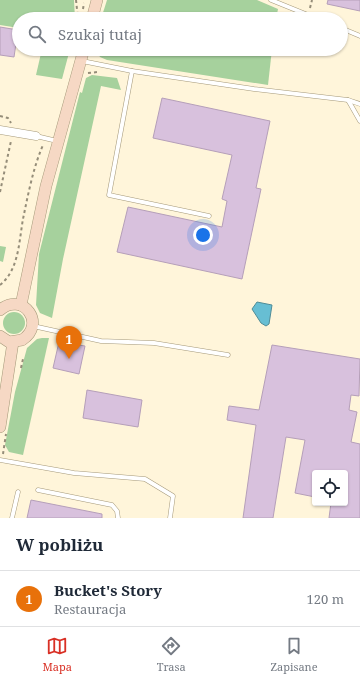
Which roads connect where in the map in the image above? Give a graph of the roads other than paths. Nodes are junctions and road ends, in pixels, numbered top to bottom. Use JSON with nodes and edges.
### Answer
{"nodes":[{"id":1,"x":97,"y":0,"type":"edge"},
{"id":2,"x":271,"y":0,"type":"edge"},
{"id":3,"x":94,"y":12,"type":"edge"},
{"id":4,"x":301,"y":12,"type":"edge"},
{"id":5,"x":348,"y":31,"type":"edge"},
{"id":6,"x":360,"y":36,"type":"edge"},
{"id":7,"x":82,"y":56,"type":"edge"},
{"id":8,"x":81,"y":61,"type":"junction"},
{"id":9,"x":132,"y":71,"type":"junction"},
{"id":10,"x":348,"y":100,"type":"junction"},
{"id":11,"x":360,"y":104,"type":"edge"},
{"id":12,"x":360,"y":121,"type":"edge"},
{"id":13,"x":0,"y":130,"type":"edge"},
{"id":14,"x":36,"y":136,"type":"joint"},
{"id":15,"x":58,"y":141,"type":"junction"},
{"id":16,"x":209,"y":216,"type":"dead end"},
{"id":17,"x":21,"y":305,"type":"junction"},
{"id":18,"x":0,"y":310,"type":"edge"},
{"id":19,"x":33,"y":326,"type":"junction"},
{"id":20,"x":0,"y":336,"type":"edge"},
{"id":21,"x":13,"y":342,"type":"junction"},
{"id":22,"x":228,"y":355,"type":"dead end"},
{"id":23,"x":0,"y":427,"type":"edge"},
{"id":24,"x":0,"y":460,"type":"edge"},
{"id":25,"x":38,"y":490,"type":"dead end"},
{"id":26,"x":18,"y":492,"type":"dead end"},
{"id":27,"x":12,"y":518,"type":"edge"},
{"id":28,"x":118,"y":518,"type":"edge"},
{"id":29,"x":170,"y":518,"type":"edge"}],
"edges":[{"from":1,"to":3,"type":"street"},
{"from":2,"to":4,"type":"lane"},
{"from":5,"to":6,"type":"lane"},
{"from":7,"to":8,"type":"street"},
{"from":8,"to":9,"type":"lane"},
{"from":8,"to":15,"type":"street"},
{"from":9,"to":10,"type":"lane"},
{"from":9,"to":16,"type":"lane"},
{"from":10,"to":11,"type":"lane"},
{"from":10,"to":12,"type":"lane"},
{"from":13,"to":14,"type":"street"},
{"from":14,"to":15,"type":"lane"},
{"from":15,"to":17,"type":"street"},
{"from":17,"to":18,"type":"street"},
{"from":17,"to":19,"type":"street"},
{"from":19,"to":21,"type":"street"},
{"from":19,"to":22,"type":"lane"},
{"from":20,"to":21,"type":"street"},
{"from":21,"to":23,"type":"street"},
{"from":24,"to":29,"type":"lane"},
{"from":25,"to":28,"type":"lane"},
{"from":26,"to":27,"type":"lane"}]}
